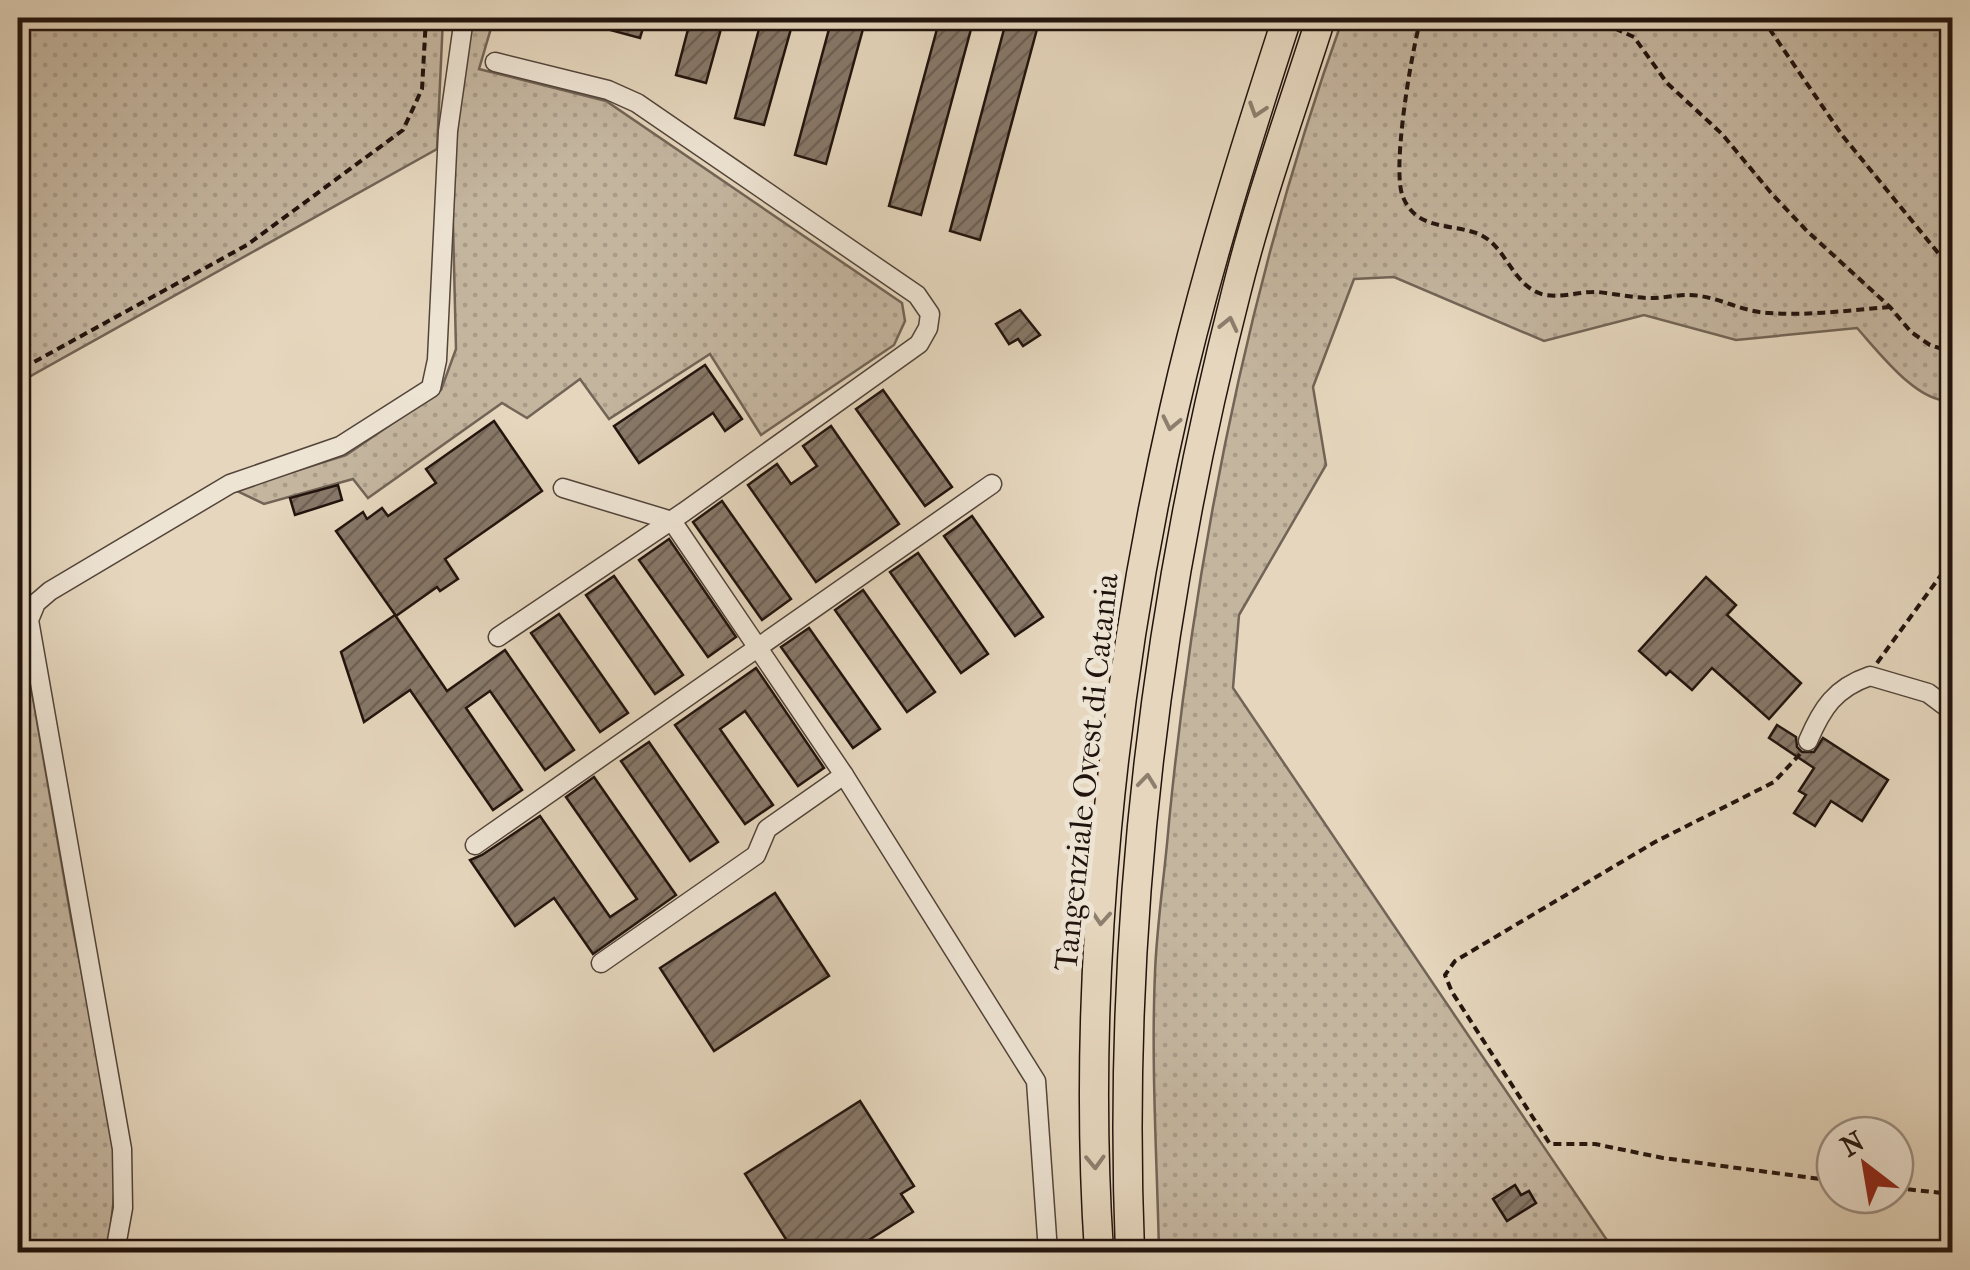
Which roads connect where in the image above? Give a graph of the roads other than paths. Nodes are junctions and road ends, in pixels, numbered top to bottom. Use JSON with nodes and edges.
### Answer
{"nodes":[{"id":1,"x":464,"y":18,"type":"edge"},
{"id":2,"x":1287,"y":18,"type":"edge"},
{"id":3,"x":1320,"y":18,"type":"edge"},
{"id":4,"x":495,"y":62,"type":"dead end"},
{"id":5,"x":992,"y":484,"type":"dead end"},
{"id":6,"x":562,"y":488,"type":"dead end"},
{"id":7,"x":672,"y":521,"type":"junction"},
{"id":8,"x":498,"y":638,"type":"dead end"},
{"id":9,"x":757,"y":647,"type":"junction"},
{"id":10,"x":1952,"y":711,"type":"edge"},
{"id":11,"x":1808,"y":742,"type":"road end"},
{"id":12,"x":844,"y":776,"type":"junction"},
{"id":13,"x":474,"y":846,"type":"dead end"},
{"id":14,"x":601,"y":963,"type":"dead end"},
{"id":15,"x":1129,"y":1053,"type":"junction"},
{"id":16,"x":1098,"y":1246,"type":"edge"},
{"id":17,"x":115,"y":1252,"type":"edge"},
{"id":18,"x":1048,"y":1252,"type":"edge"},
{"id":19,"x":1130,"y":1252,"type":"edge"},
{"id":20,"x":1146,"y":1252,"type":"edge"}],
"edges":[{"from":1,"to":17,"type":"street"},
{"from":2,"to":16,"type":"highway","name":"Tangenziale Ovest di Catania","one_way":true},
{"from":15,"to":3,"type":"highway","name":"Tangenziale Ovest di Catania","one_way":true},
{"from":4,"to":7,"type":"street"},
{"from":5,"to":9,"type":"street"},
{"from":6,"to":7,"type":"street"},
{"from":7,"to":8,"type":"street"},
{"from":7,"to":9,"type":"street"},
{"from":9,"to":12,"type":"street"},
{"from":9,"to":13,"type":"street"},
{"from":10,"to":11,"type":"street"},
{"from":12,"to":14,"type":"street"},
{"from":12,"to":18,"type":"street"},
{"from":15,"to":19,"type":"highway","name":"Tangenziale Ovest di Catania"},
{"from":15,"to":20,"type":"highway"}]}
